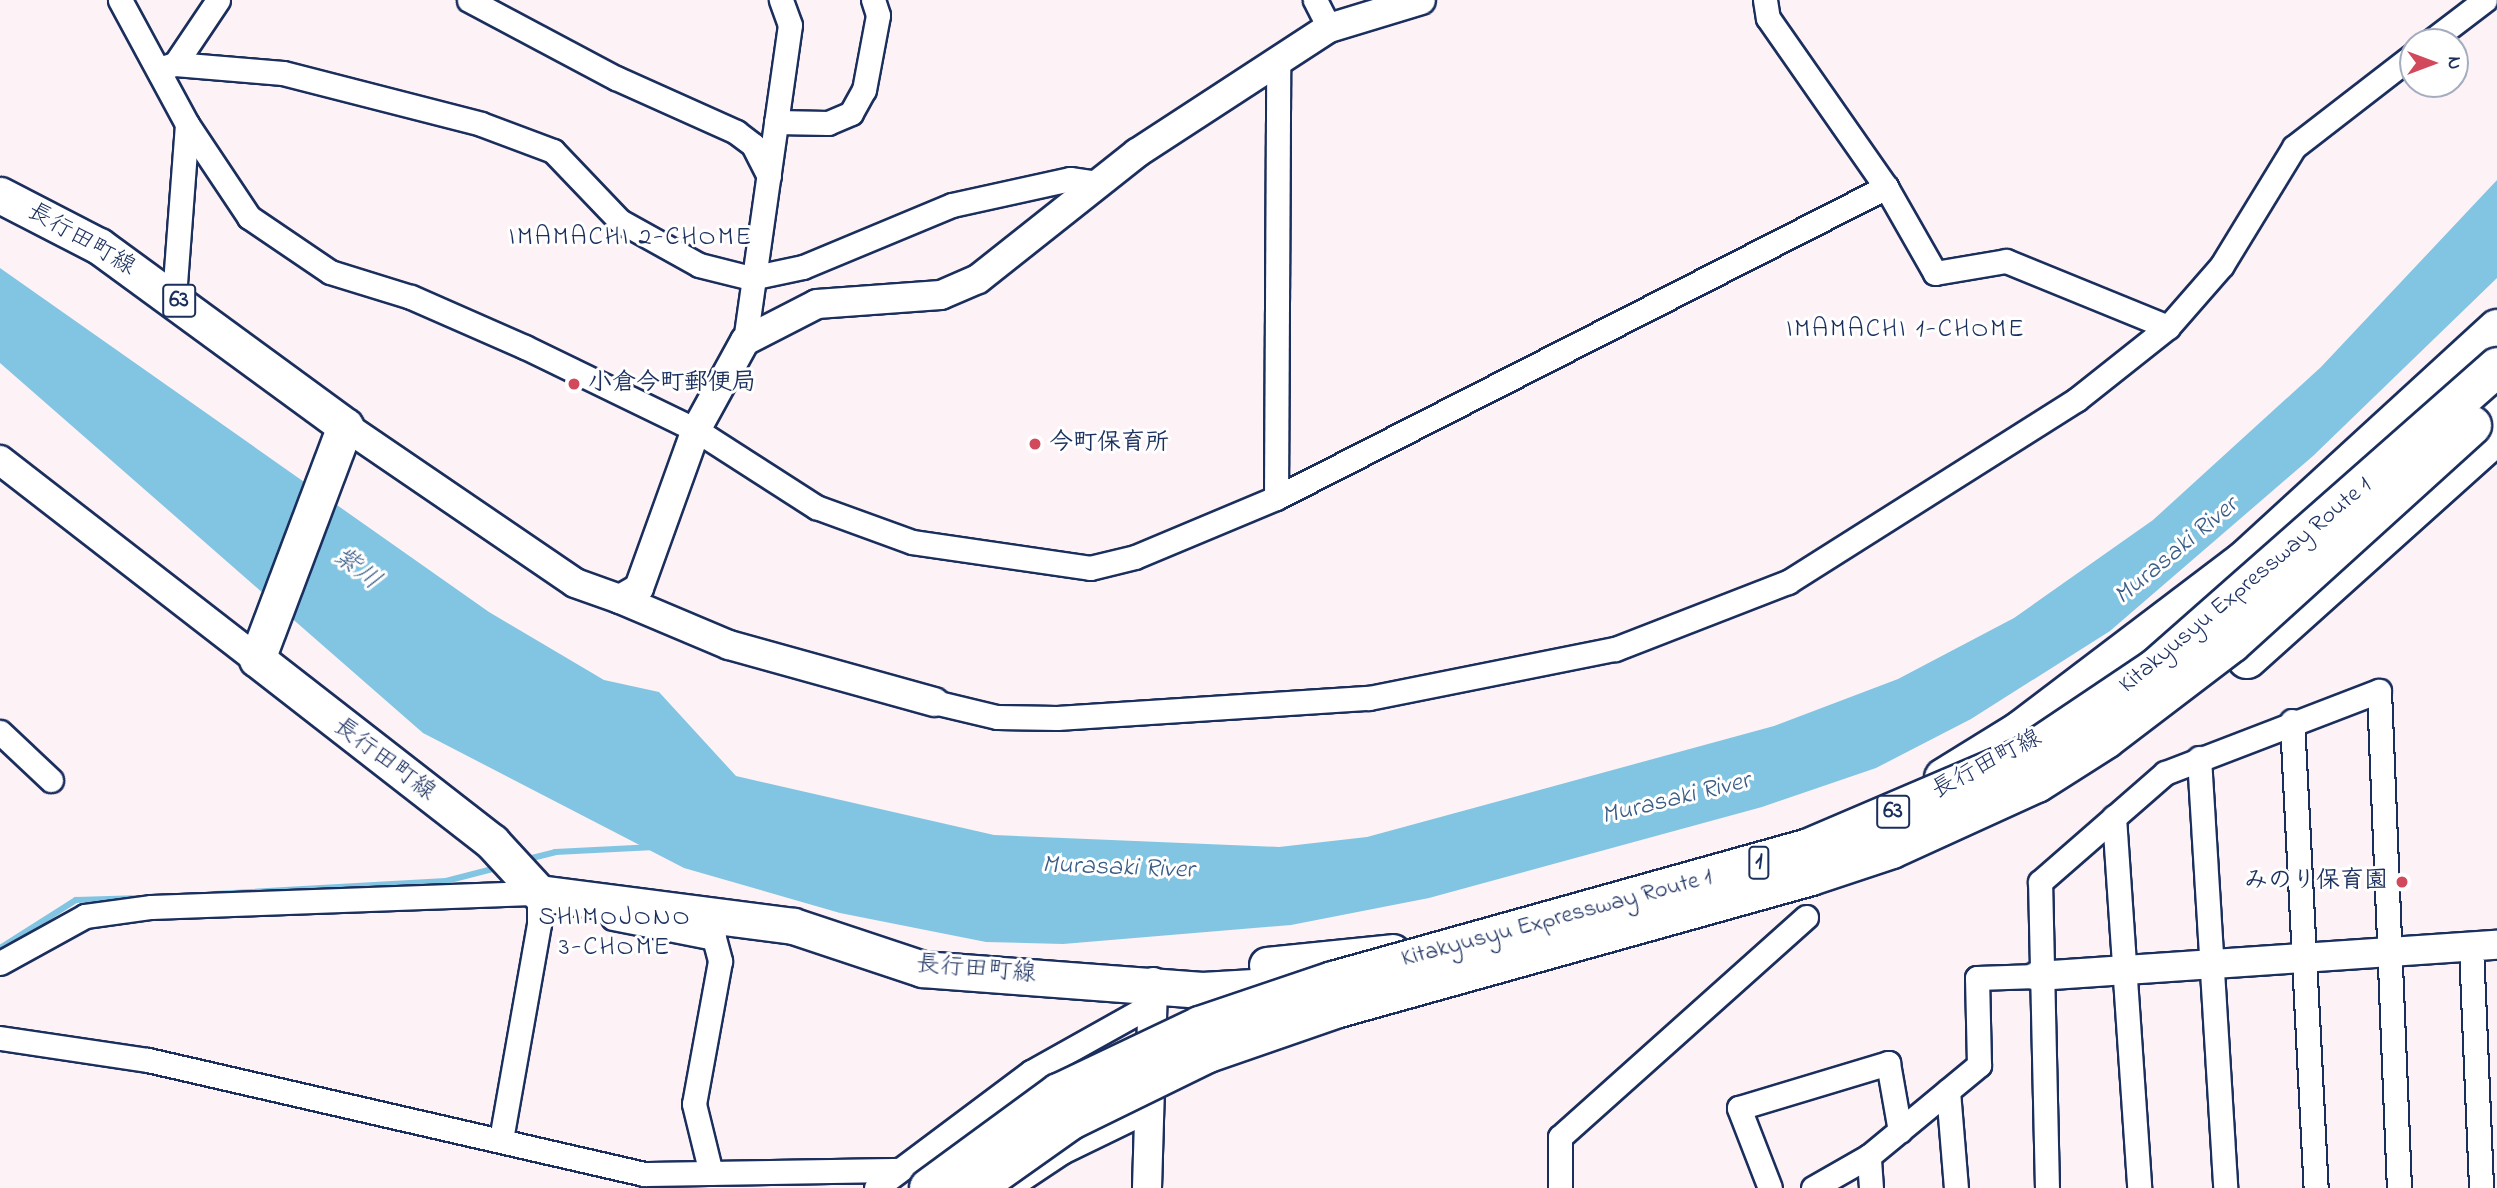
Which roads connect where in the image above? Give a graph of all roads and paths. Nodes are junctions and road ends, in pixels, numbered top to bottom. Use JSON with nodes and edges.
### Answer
{"nodes":[{"id":1,"x":120,"y":0,"type":"edge"},
{"id":2,"x":218,"y":0,"type":"edge"},
{"id":3,"x":469,"y":0,"type":"edge"},
{"id":4,"x":781,"y":0,"type":"edge"},
{"id":5,"x":873,"y":0,"type":"edge"},
{"id":6,"x":1315,"y":0,"type":"edge"},
{"id":7,"x":1421,"y":0,"type":"edge"},
{"id":8,"x":1765,"y":0,"type":"edge"},
{"id":9,"x":2485,"y":0,"type":"edge"},
{"id":10,"x":1329,"y":28,"type":"junction"},
{"id":11,"x":2448,"y":28,"type":"edge"},
{"id":12,"x":1278,"y":64,"type":"junction"},
{"id":13,"x":2399,"y":66,"type":"edge"},
{"id":14,"x":165,"y":67,"type":"junction"},
{"id":15,"x":776,"y":122,"type":"junction"},
{"id":16,"x":187,"y":124,"type":"junction"},
{"id":17,"x":769,"y":176,"type":"junction"},
{"id":18,"x":1098,"y":183,"type":"junction"},
{"id":19,"x":1886,"y":187,"type":"junction"},
{"id":20,"x":0,"y":195,"type":"edge"},
{"id":21,"x":751,"y":278,"type":"junction"},
{"id":22,"x":174,"y":297,"type":"junction"},
{"id":23,"x":2168,"y":327,"type":"junction"},
{"id":24,"x":2497,"y":329,"type":"edge"},
{"id":25,"x":745,"y":341,"type":"junction"},
{"id":26,"x":2497,"y":353,"type":"edge"},
{"id":27,"x":2497,"y":367,"type":"edge"},
{"id":28,"x":2497,"y":402,"type":"edge"},
{"id":29,"x":2497,"y":409,"type":"edge"},
{"id":30,"x":696,"y":430,"type":"junction"},
{"id":31,"x":343,"y":432,"type":"junction"},
{"id":32,"x":2497,"y":435,"type":"edge"},
{"id":33,"x":5,"y":470,"type":"edge"},
{"id":34,"x":1276,"y":498,"type":"junction"},
{"id":35,"x":620,"y":599,"type":"junction"},
{"id":36,"x":260,"y":649,"type":"junction"},
{"id":37,"x":934,"y":702,"type":"joint"},
{"id":38,"x":2292,"y":721,"type":"junction"},
{"id":39,"x":0,"y":732,"type":"edge"},
{"id":40,"x":2199,"y":758,"type":"junction"},
{"id":41,"x":51,"y":780,"type":"dead end"},
{"id":42,"x":2114,"y":817,"type":"junction"},
{"id":43,"x":1887,"y":832,"type":"junction"},
{"id":44,"x":539,"y":893,"type":"junction"},
{"id":45,"x":610,"y":900,"type":"junction"},
{"id":46,"x":1806,"y":917,"type":"dead end"},
{"id":47,"x":2484,"y":946,"type":"edge"},
{"id":48,"x":2386,"y":953,"type":"junction"},
{"id":49,"x":2300,"y":959,"type":"junction"},
{"id":50,"x":0,"y":963,"type":"edge"},
{"id":51,"x":2210,"y":965,"type":"junction"},
{"id":52,"x":2129,"y":970,"type":"junction"},
{"id":53,"x":2037,"y":976,"type":"junction"},
{"id":54,"x":1151,"y":994,"type":"junction"},
{"id":55,"x":0,"y":1038,"type":"edge"},
{"id":56,"x":1948,"y":1091,"type":"junction"},
{"id":57,"x":1150,"y":1109,"type":"junction"},
{"id":58,"x":1900,"y":1131,"type":"junction"},
{"id":59,"x":501,"y":1140,"type":"junction"},
{"id":60,"x":1869,"y":1157,"type":"junction"},
{"id":61,"x":711,"y":1173,"type":"junction"},
{"id":62,"x":912,"y":1179,"type":"edge"},
{"id":63,"x":876,"y":1188,"type":"edge"},
{"id":64,"x":975,"y":1188,"type":"edge"},
{"id":65,"x":1008,"y":1188,"type":"edge"},
{"id":66,"x":1147,"y":1188,"type":"edge"},
{"id":67,"x":1560,"y":1188,"type":"edge"},
{"id":68,"x":1770,"y":1188,"type":"edge"},
{"id":69,"x":1813,"y":1188,"type":"edge"},
{"id":70,"x":1871,"y":1188,"type":"edge"},
{"id":71,"x":1956,"y":1188,"type":"edge"},
{"id":72,"x":2047,"y":1188,"type":"edge"},
{"id":73,"x":2139,"y":1188,"type":"edge"},
{"id":74,"x":2225,"y":1188,"type":"edge"},
{"id":75,"x":2316,"y":1188,"type":"edge"},
{"id":76,"x":2399,"y":1188,"type":"edge"},
{"id":77,"x":2482,"y":1188,"type":"edge"}],
"edges":[{"from":1,"to":14,"type":"street"},
{"from":2,"to":14,"type":"street"},
{"from":3,"to":17,"type":"street"},
{"from":4,"to":15,"type":"street"},
{"from":5,"to":15,"type":"street"},
{"from":6,"to":10,"type":"street"},
{"from":7,"to":10,"type":"street"},
{"from":8,"to":19,"type":"street"},
{"from":9,"to":11,"type":"street"},
{"from":10,"to":12,"type":"street"},
{"from":12,"to":18,"type":"street"},
{"from":12,"to":34,"type":"street"},
{"from":13,"to":23,"type":"street"},
{"from":14,"to":16,"type":"street"},
{"from":14,"to":21,"type":"street"},
{"from":15,"to":17,"type":"street"},
{"from":16,"to":22,"type":"street"},
{"from":16,"to":30,"type":"street"},
{"from":17,"to":21,"type":"street"},
{"from":18,"to":21,"type":"street"},
{"from":18,"to":25,"type":"street"},
{"from":19,"to":23,"type":"street"},
{"from":19,"to":34,"type":"street"},
{"from":20,"to":22,"type":"main road","name":"長行田町線","number":"63"},
{"from":21,"to":25,"type":"street"},
{"from":22,"to":31,"type":"main road","name":"長行田町線","number":"63"},
{"from":23,"to":37,"type":"street"},
{"from":24,"to":43,"type":"highway","bridge":true},
{"from":25,"to":30,"type":"street"},
{"from":26,"to":54,"type":"main road","name":"長行田町線","number":"63"},
{"from":27,"to":43,"type":"highway","name":"Kitakyusyu Expressway Route 1","number":"1","bridge":true},
{"from":28,"to":43,"type":"highway","name":"Kitakyusyu Expressway Route 1","number":"1","bridge":true},
{"from":29,"to":54,"type":"main road","name":"長行田町線","number":"63"},
{"from":30,"to":34,"type":"street"},
{"from":30,"to":35,"type":"street"},
{"from":31,"to":35,"type":"street"},
{"from":31,"to":36,"type":"main road"},
{"from":32,"to":43,"type":"highway","bridge":true},
{"from":33,"to":36,"type":"street"},
{"from":35,"to":37,"type":"street"},
{"from":36,"to":44,"type":"main road","name":"長行田町線"},
{"from":38,"to":40,"type":"street"},
{"from":38,"to":48,"type":"street"},
{"from":38,"to":49,"type":"street"},
{"from":39,"to":41,"type":"street"},
{"from":40,"to":42,"type":"street"},
{"from":40,"to":51,"type":"street"},
{"from":42,"to":52,"type":"street"},
{"from":42,"to":53,"type":"street"},
{"from":43,"to":62,"type":"highway","name":"Kitakyusyu Expressway Route 1","number":"1","bridge":true},
{"from":43,"to":64,"type":"highway","name":"Kitakyusyu Expressway Route 1","number":"1","bridge":true},
{"from":44,"to":45,"type":"main road","name":"長行田町線","number":"63"},
{"from":44,"to":50,"type":"street"},
{"from":44,"to":59,"type":"street"},
{"from":45,"to":54,"type":"main road","name":"長行田町線","number":"63"},
{"from":45,"to":61,"type":"street"},
{"from":46,"to":67,"type":"street"},
{"from":47,"to":48,"type":"street"},
{"from":47,"to":77,"type":"street"},
{"from":48,"to":49,"type":"street"},
{"from":48,"to":76,"type":"street"},
{"from":49,"to":51,"type":"street"},
{"from":49,"to":75,"type":"street"},
{"from":51,"to":52,"type":"street"},
{"from":51,"to":74,"type":"street"},
{"from":52,"to":53,"type":"street"},
{"from":52,"to":73,"type":"street"},
{"from":53,"to":56,"type":"street"},
{"from":53,"to":72,"type":"street"},
{"from":54,"to":57,"type":"street"},
{"from":54,"to":62,"type":"street"},
{"from":55,"to":59,"type":"street"},
{"from":56,"to":58,"type":"street"},
{"from":56,"to":71,"type":"street"},
{"from":57,"to":65,"type":"street"},
{"from":57,"to":66,"type":"street"},
{"from":58,"to":60,"type":"street"},
{"from":58,"to":68,"type":"street"},
{"from":59,"to":61,"type":"street"},
{"from":60,"to":69,"type":"street"},
{"from":60,"to":70,"type":"street"},
{"from":61,"to":62,"type":"street"},
{"from":62,"to":63,"type":"street"}]}
